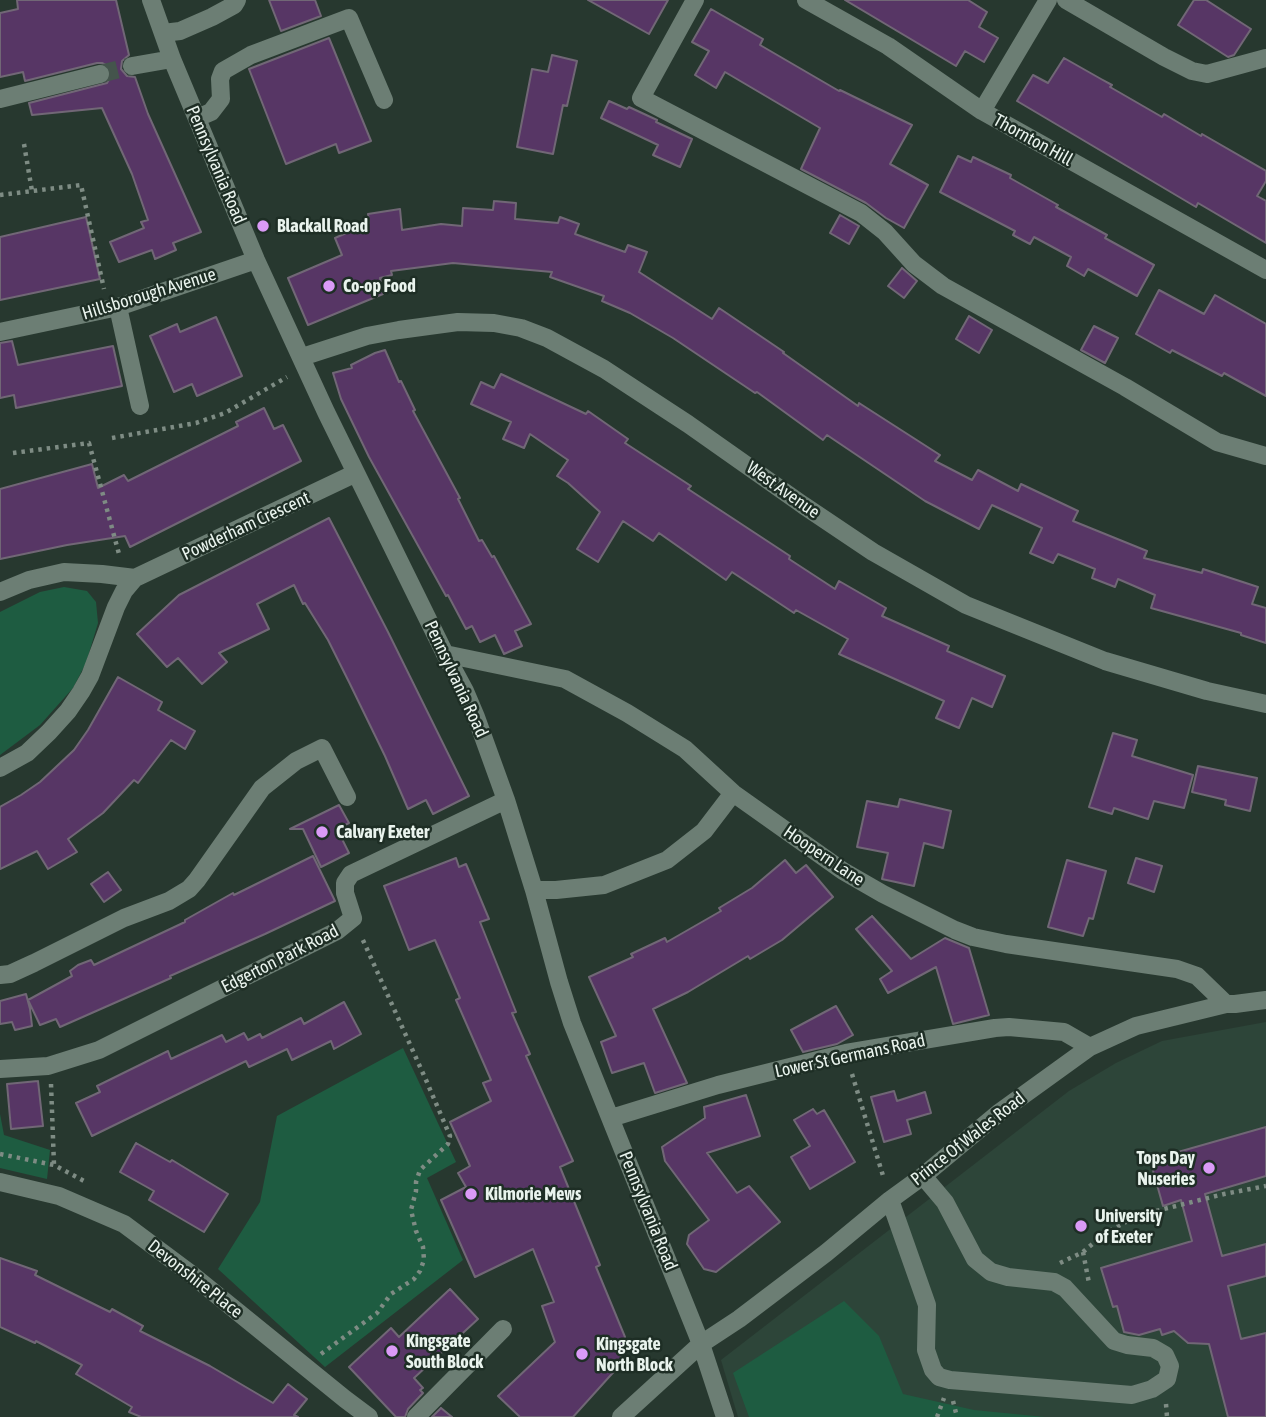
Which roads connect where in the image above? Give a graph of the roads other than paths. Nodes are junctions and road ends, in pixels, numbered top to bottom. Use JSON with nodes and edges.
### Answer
{"nodes":[{"id":1,"x":151,"y":0,"type":"edge"},
{"id":2,"x":237,"y":0,"type":"edge"},
{"id":3,"x":695,"y":0,"type":"edge"},
{"id":4,"x":806,"y":0,"type":"edge"},
{"id":5,"x":1048,"y":0,"type":"edge"},
{"id":6,"x":1066,"y":0,"type":"edge"},
{"id":7,"x":163,"y":33,"type":"junction"},
{"id":8,"x":1266,"y":58,"type":"edge"},
{"id":9,"x":172,"y":59,"type":"junction"},
{"id":10,"x":132,"y":66,"type":"tunnel mouth"},
{"id":11,"x":100,"y":74,"type":"tunnel mouth"},
{"id":12,"x":0,"y":99,"type":"edge"},
{"id":13,"x":384,"y":100,"type":"dead end"},
{"id":14,"x":982,"y":111,"type":"junction"},
{"id":15,"x":197,"y":118,"type":"junction"},
{"id":16,"x":256,"y":260,"type":"junction"},
{"id":17,"x":1266,"y":270,"type":"edge"},
{"id":18,"x":113,"y":308,"type":"junction"},
{"id":19,"x":0,"y":332,"type":"edge"},
{"id":20,"x":304,"y":362,"type":"junction"},
{"id":21,"x":140,"y":406,"type":"dead end"},
{"id":22,"x":1266,"y":456,"type":"edge"},
{"id":23,"x":356,"y":474,"type":"junction"},
{"id":24,"x":130,"y":577,"type":"junction"},
{"id":25,"x":0,"y":592,"type":"edge"},
{"id":26,"x":445,"y":654,"type":"junction"},
{"id":27,"x":1266,"y":704,"type":"edge"},
{"id":28,"x":0,"y":768,"type":"edge"},
{"id":29,"x":733,"y":793,"type":"junction"},
{"id":30,"x":347,"y":797,"type":"dead end"},
{"id":31,"x":506,"y":800,"type":"junction"},
{"id":32,"x":534,"y":890,"type":"junction"},
{"id":33,"x":0,"y":975,"type":"edge"},
{"id":34,"x":1266,"y":1000,"type":"edge"},
{"id":35,"x":1226,"y":1004,"type":"junction"},
{"id":36,"x":1090,"y":1047,"type":"junction"},
{"id":37,"x":0,"y":1069,"type":"edge"},
{"id":38,"x":611,"y":1118,"type":"junction"},
{"id":39,"x":923,"y":1176,"type":"junction"},
{"id":40,"x":0,"y":1182,"type":"edge"},
{"id":41,"x":890,"y":1200,"type":"junction"},
{"id":42,"x":503,"y":1329,"type":"dead end"},
{"id":43,"x":701,"y":1344,"type":"junction"},
{"id":44,"x":369,"y":1417,"type":"edge"},
{"id":45,"x":416,"y":1417,"type":"edge"},
{"id":46,"x":621,"y":1417,"type":"edge"},
{"id":47,"x":725,"y":1417,"type":"edge"}],
"edges":[{"from":1,"to":7,"type":"street","name":"Pennsylvania Road"},
{"from":2,"to":7,"type":"street"},
{"from":3,"to":22,"type":"street"},
{"from":4,"to":14,"type":"street","name":"Thornton Hill"},
{"from":5,"to":14,"type":"street"},
{"from":6,"to":8,"type":"street"},
{"from":7,"to":9,"type":"street","name":"Pennsylvania Road"},
{"from":9,"to":10,"type":"street"},
{"from":9,"to":15,"type":"street","name":"Pennsylvania Road"},
{"from":11,"to":12,"type":"street"},
{"from":13,"to":15,"type":"street"},
{"from":14,"to":17,"type":"street","name":"Thornton Hill"},
{"from":15,"to":16,"type":"street","name":"Pennsylvania Road"},
{"from":16,"to":18,"type":"street","name":"Hillsborough Avenue"},
{"from":16,"to":20,"type":"street","name":"Pennsylvania Road"},
{"from":18,"to":19,"type":"street","name":"Hillsborough Avenue"},
{"from":18,"to":21,"type":"street"},
{"from":20,"to":23,"type":"street","name":"Pennsylvania Road"},
{"from":20,"to":27,"type":"street","name":"West Avenue"},
{"from":23,"to":24,"type":"street","name":"Powderham Crescent"},
{"from":23,"to":26,"type":"street","name":"Pennsylvania Road"},
{"from":24,"to":25,"type":"street","name":"Powderham Crescent"},
{"from":24,"to":28,"type":"street"},
{"from":26,"to":29,"type":"street","name":"Hoopern Lane"},
{"from":26,"to":31,"type":"street","name":"Pennsylvania Road"},
{"from":29,"to":32,"type":"street"},
{"from":29,"to":35,"type":"street","name":"Hoopern Lane"},
{"from":30,"to":33,"type":"street"},
{"from":31,"to":32,"type":"street","name":"Pennsylvania Road"},
{"from":31,"to":37,"type":"street","name":"Edgerton Park Road"},
{"from":32,"to":38,"type":"street","name":"Pennsylvania Road"},
{"from":34,"to":35,"type":"street","name":"Prince Of Wales Road"},
{"from":35,"to":36,"type":"street","name":"Prince Of Wales Road"},
{"from":36,"to":38,"type":"street","name":"Lower St Germans Road"},
{"from":36,"to":39,"type":"street","name":"Prince Of Wales Road"},
{"from":38,"to":43,"type":"street","name":"Pennsylvania Road"},
{"from":39,"to":41,"type":"street","name":"Prince Of Wales Road"},
{"from":39,"to":41,"type":"street"},
{"from":40,"to":44,"type":"street","name":"Devonshire Place"},
{"from":41,"to":43,"type":"street","name":"Prince Of Wales Road"},
{"from":42,"to":45,"type":"street"},
{"from":43,"to":46,"type":"street","name":"Prince Of Wales Road"},
{"from":43,"to":47,"type":"street","name":"Pennsylvania Road"}]}
